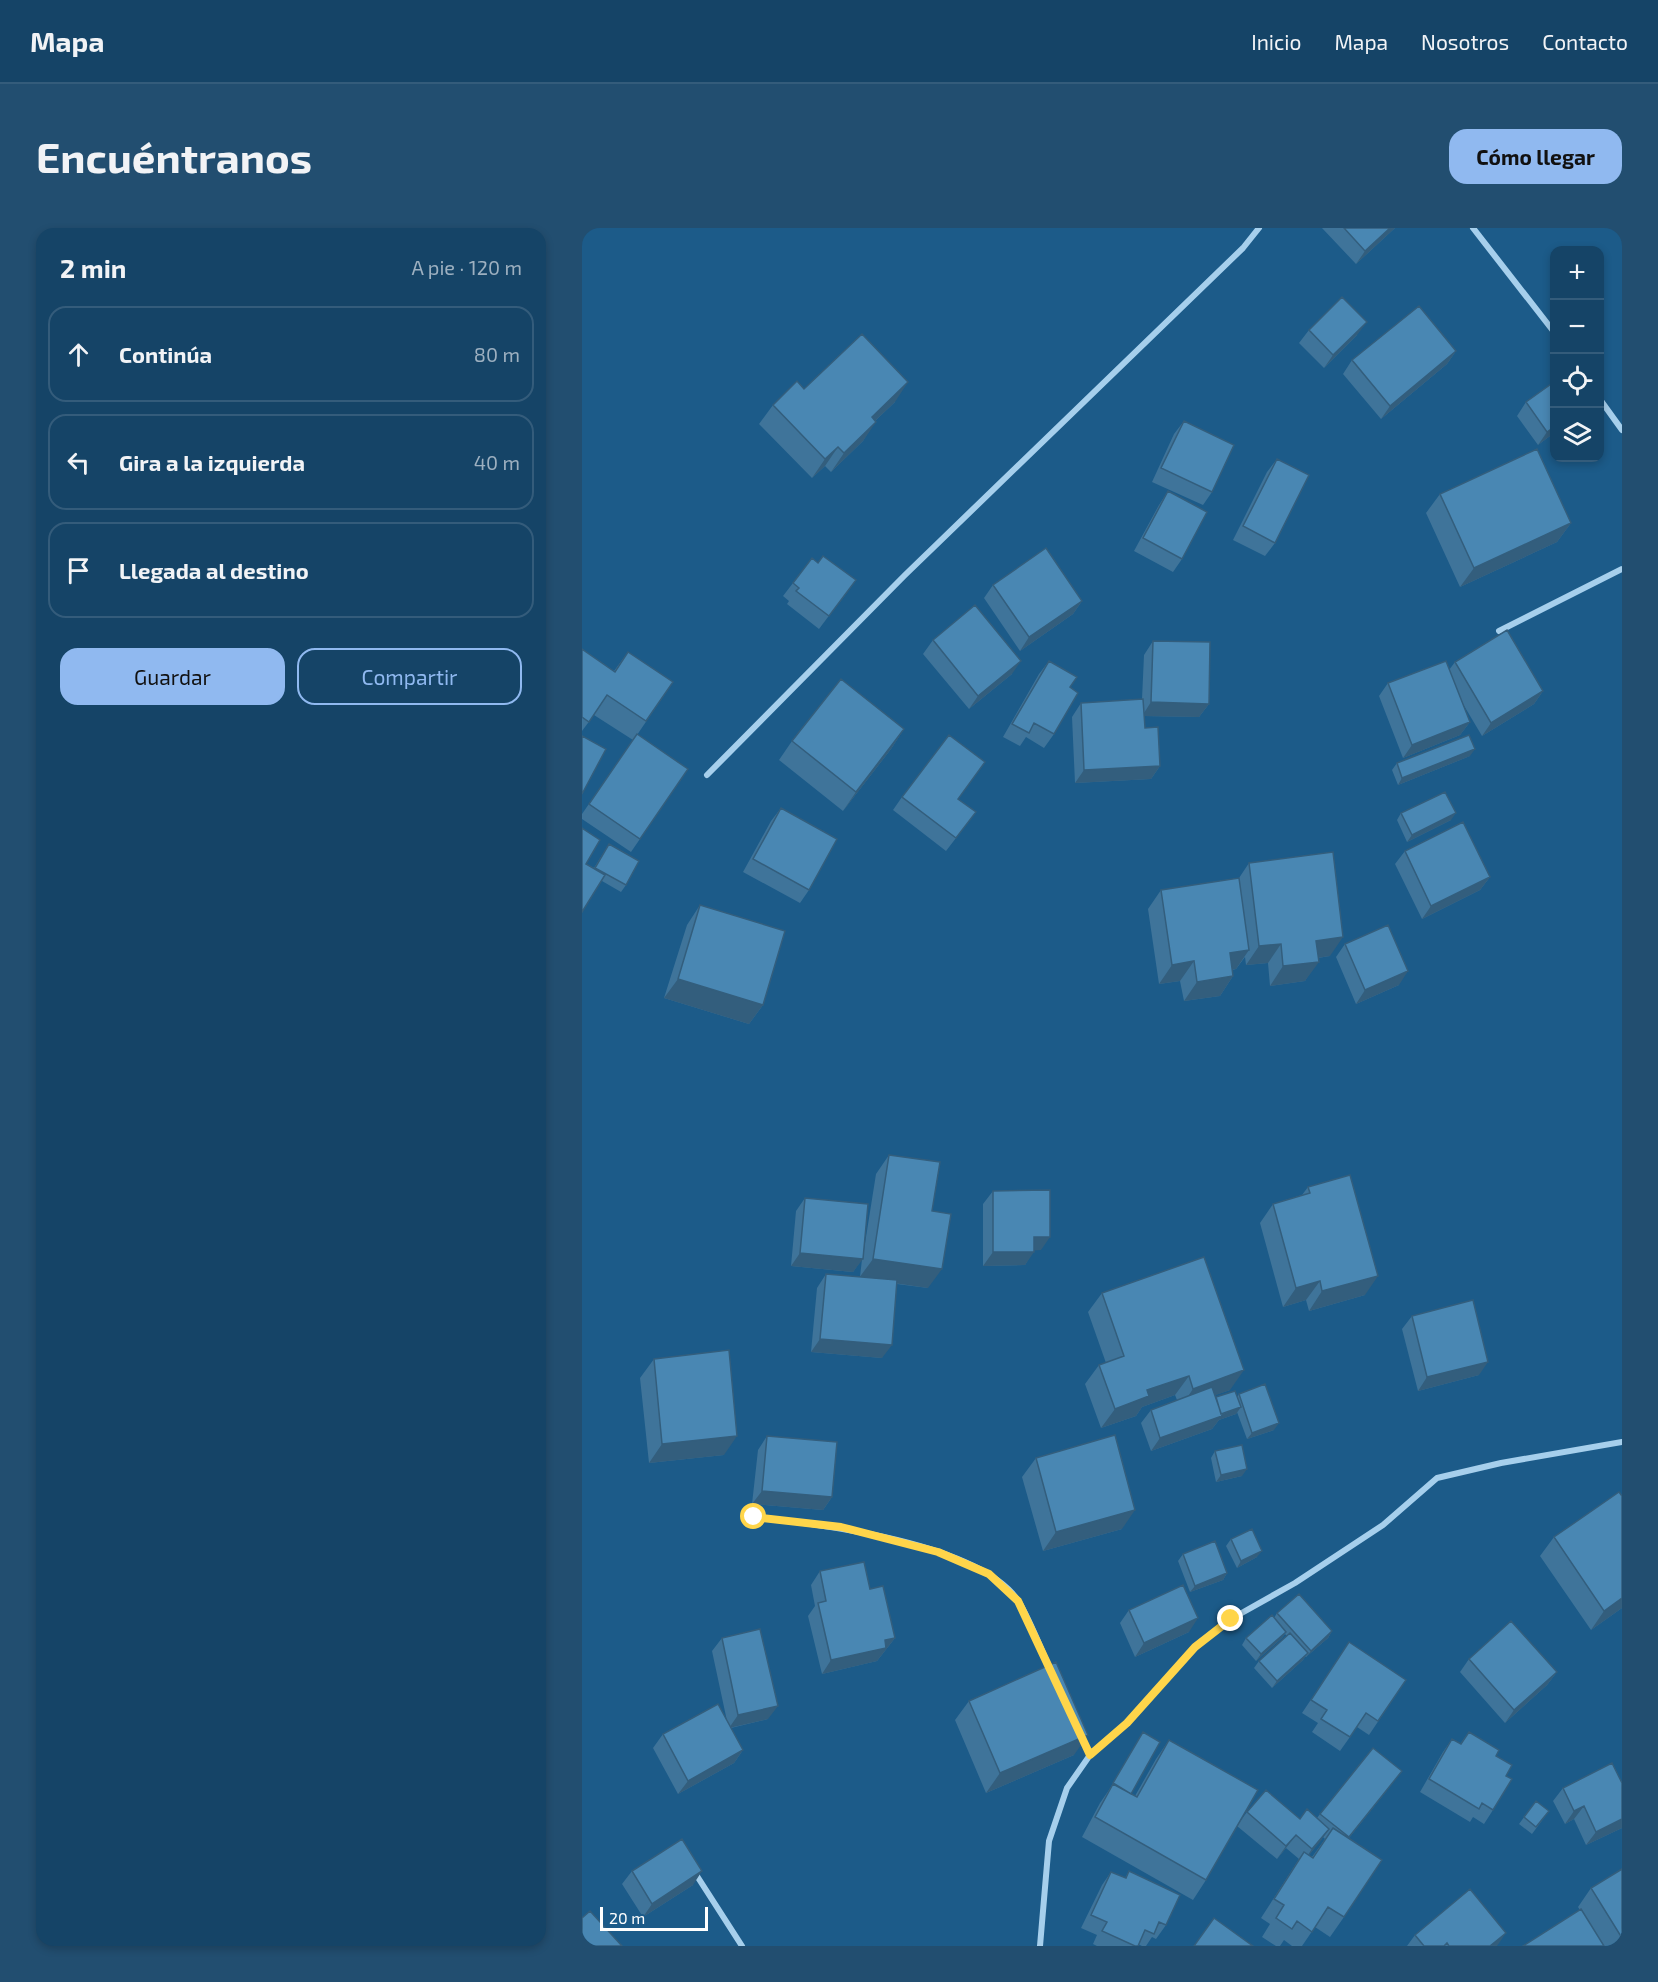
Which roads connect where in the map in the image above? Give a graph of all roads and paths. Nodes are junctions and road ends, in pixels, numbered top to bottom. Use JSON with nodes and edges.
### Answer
{"nodes":[{"id":1,"x":1259,"y":228,"type":"edge"},
{"id":2,"x":1473,"y":228,"type":"edge"},
{"id":3,"x":1550,"y":327,"type":"edge"},
{"id":4,"x":1604,"y":405,"type":"edge"},
{"id":5,"x":1622,"y":430,"type":"edge"},
{"id":6,"x":1622,"y":569,"type":"edge"},
{"id":7,"x":1499,"y":631,"type":"dead end"},
{"id":8,"x":708,"y":775,"type":"dead end"},
{"id":9,"x":1622,"y":1442,"type":"edge"},
{"id":10,"x":754,"y":1517,"type":"dead end"},
{"id":11,"x":1056,"y":1683,"type":"edge"},
{"id":12,"x":1076,"y":1724,"type":"edge"},
{"id":13,"x":1090,"y":1755,"type":"junction"},
{"id":14,"x":697,"y":1876,"type":"edge"},
{"id":15,"x":742,"y":1946,"type":"edge"},
{"id":16,"x":1040,"y":1946,"type":"edge"}],
"edges":[{"from":1,"to":8,"type":"street"},
{"from":2,"to":3,"type":"street"},
{"from":4,"to":5,"type":"street"},
{"from":6,"to":7,"type":"street"},
{"from":9,"to":13,"type":"street"},
{"from":10,"to":11,"type":"street"},
{"from":12,"to":13,"type":"street"},
{"from":13,"to":16,"type":"street"},
{"from":14,"to":15,"type":"street"}]}
